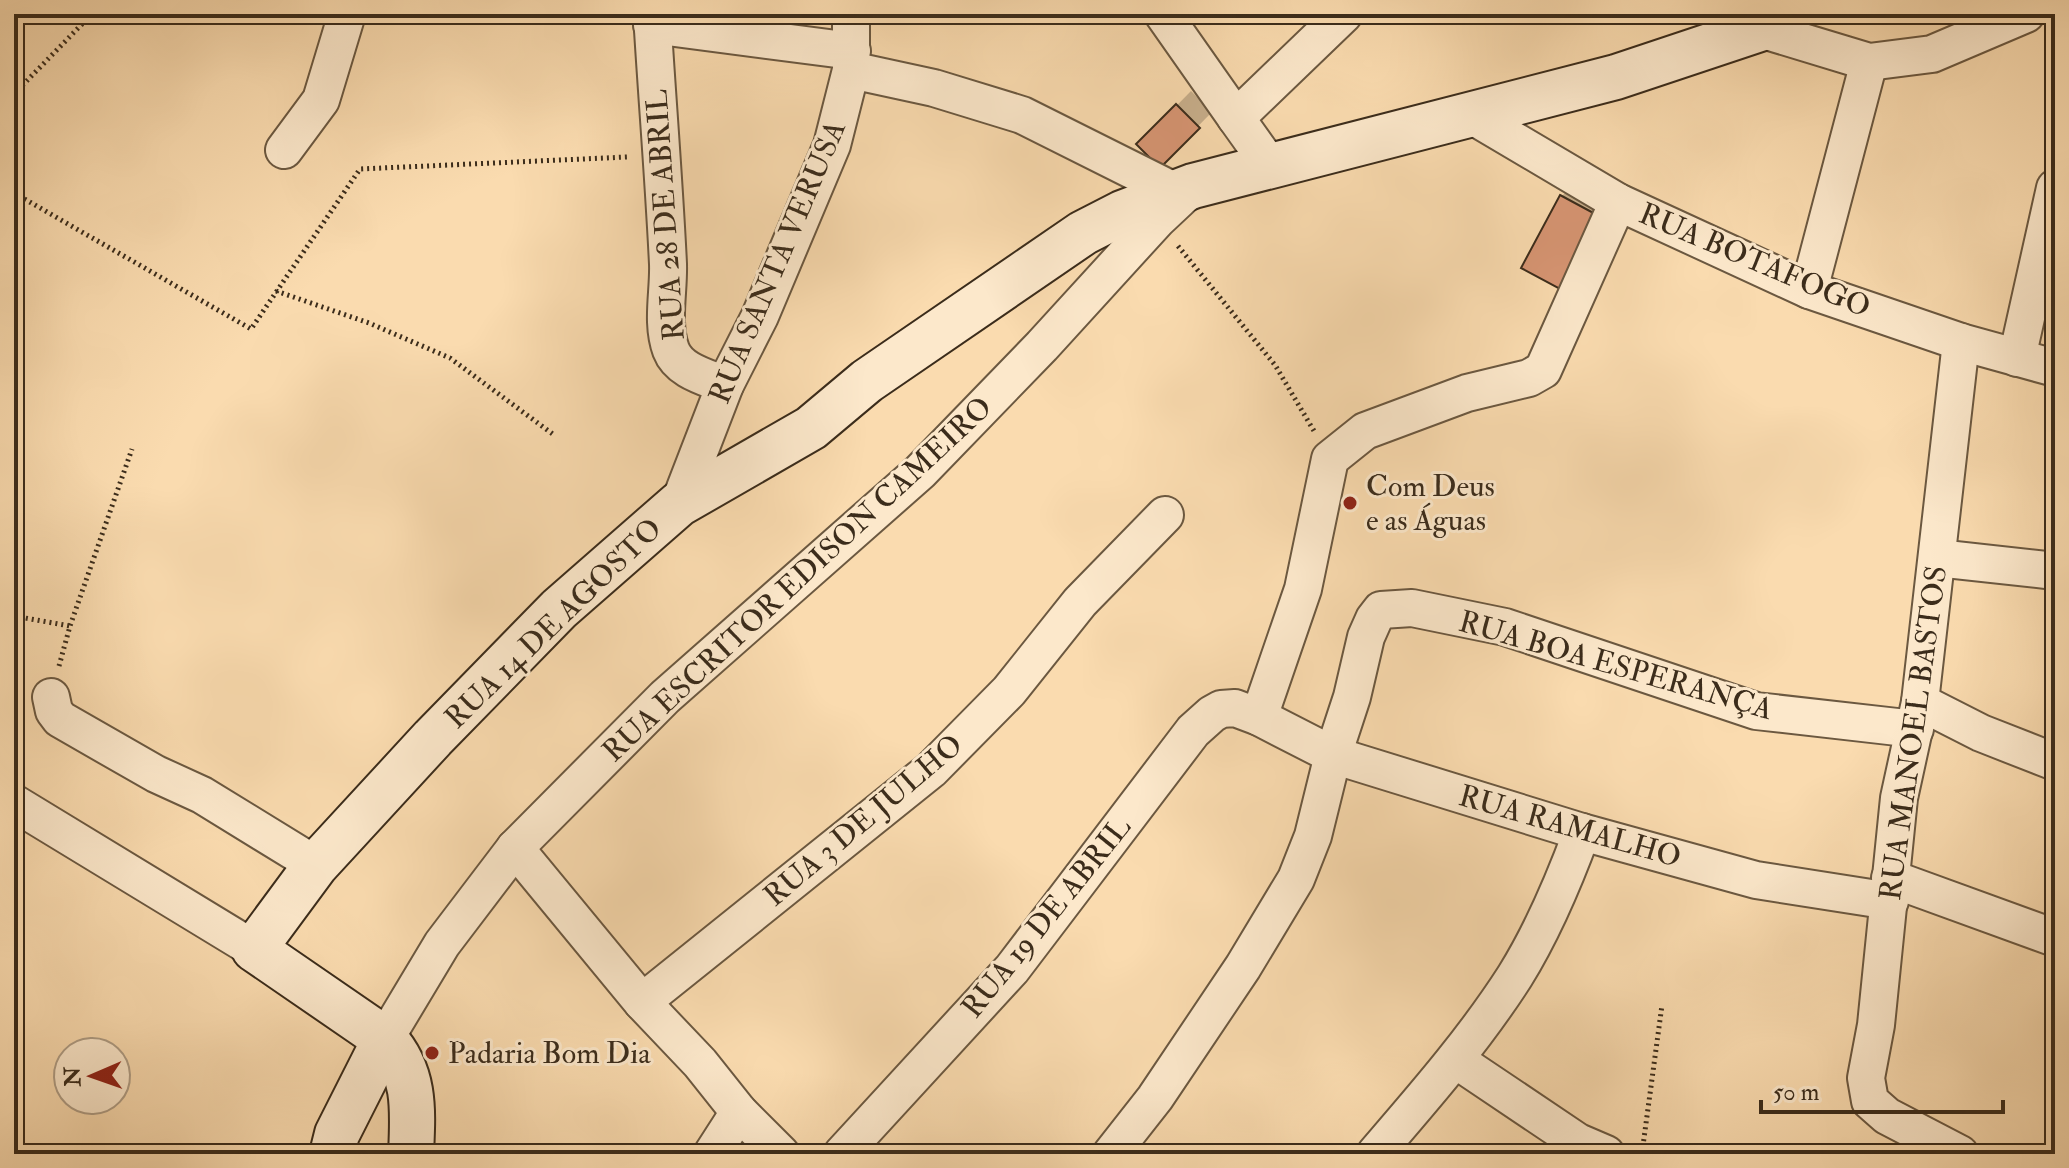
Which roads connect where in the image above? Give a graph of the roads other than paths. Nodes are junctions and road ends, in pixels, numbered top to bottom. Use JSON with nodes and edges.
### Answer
{"nodes":[{"id":1,"x":347,"y":14,"type":"edge"},
{"id":2,"x":851,"y":14,"type":"edge"},
{"id":3,"x":1163,"y":14,"type":"edge"},
{"id":4,"x":1344,"y":14,"type":"edge"},
{"id":5,"x":2026,"y":14,"type":"edge"},
{"id":6,"x":652,"y":19,"type":"edge"},
{"id":7,"x":1766,"y":22,"type":"edge"},
{"id":8,"x":851,"y":61,"type":"junction"},
{"id":9,"x":1869,"y":62,"type":"junction"},
{"id":10,"x":1471,"y":115,"type":"junction"},
{"id":11,"x":1236,"y":118,"type":"junction"},
{"id":12,"x":284,"y":150,"type":"dead end"},
{"id":13,"x":1271,"y":167,"type":"junction"},
{"id":14,"x":2055,"y":188,"type":"edge"},
{"id":15,"x":1176,"y":200,"type":"junction"},
{"id":16,"x":1618,"y":202,"type":"junction"},
{"id":17,"x":1809,"y":290,"type":"junction"},
{"id":18,"x":1961,"y":342,"type":"junction"},
{"id":19,"x":2017,"y":358,"type":"junction"},
{"id":20,"x":2055,"y":368,"type":"edge"},
{"id":21,"x":725,"y":385,"type":"junction"},
{"id":22,"x":679,"y":504,"type":"junction"},
{"id":23,"x":1165,"y":515,"type":"dead end"},
{"id":24,"x":1937,"y":558,"type":"junction"},
{"id":25,"x":2055,"y":571,"type":"edge"},
{"id":26,"x":51,"y":697,"type":"dead end"},
{"id":27,"x":1917,"y":716,"type":"junction"},
{"id":28,"x":1259,"y":717,"type":"junction"},
{"id":29,"x":1333,"y":755,"type":"junction"},
{"id":30,"x":2055,"y":762,"type":"edge"},
{"id":31,"x":14,"y":803,"type":"edge"},
{"id":32,"x":1582,"y":832,"type":"junction"},
{"id":33,"x":515,"y":848,"type":"junction"},
{"id":34,"x":316,"y":865,"type":"junction"},
{"id":35,"x":1890,"y":890,"type":"junction"},
{"id":36,"x":2055,"y":938,"type":"edge"},
{"id":37,"x":254,"y":949,"type":"junction"},
{"id":38,"x":642,"y":1002,"type":"junction"},
{"id":39,"x":385,"y":1039,"type":"junction"},
{"id":40,"x":1456,"y":1060,"type":"junction"},
{"id":41,"x":739,"y":1112,"type":"junction"},
{"id":42,"x":332,"y":1154,"type":"edge"},
{"id":43,"x":411,"y":1154,"type":"edge"},
{"id":44,"x":712,"y":1154,"type":"edge"},
{"id":45,"x":781,"y":1154,"type":"edge"},
{"id":46,"x":842,"y":1154,"type":"edge"},
{"id":47,"x":1111,"y":1154,"type":"edge"},
{"id":48,"x":1375,"y":1154,"type":"edge"},
{"id":49,"x":1606,"y":1154,"type":"edge"},
{"id":50,"x":1960,"y":1154,"type":"edge"}],
"edges":[{"from":1,"to":12,"type":"street"},
{"from":2,"to":8,"type":"street","name":"RUA SANTA VERUSA"},
{"from":3,"to":11,"type":"street"},
{"from":4,"to":11,"type":"street"},
{"from":5,"to":9,"type":"street"},
{"from":6,"to":8,"type":"street"},
{"from":6,"to":21,"type":"street","name":"RUA 28 DE ABRIL"},
{"from":7,"to":9,"type":"street"},
{"from":7,"to":10,"type":"street"},
{"from":8,"to":15,"type":"street"},
{"from":8,"to":21,"type":"street","name":"RUA SANTA VERUSA"},
{"from":9,"to":17,"type":"street"},
{"from":10,"to":13,"type":"street"},
{"from":10,"to":16,"type":"street","name":"RUA BOTAFOGO"},
{"from":11,"to":13,"type":"street"},
{"from":13,"to":15,"type":"street"},
{"from":14,"to":19,"type":"street"},
{"from":15,"to":22,"type":"street","name":"RUA 14 DE AGOSTO"},
{"from":15,"to":33,"type":"street","name":"RUA ESCRITOR EDISON CAMEIRO"},
{"from":16,"to":17,"type":"street","name":"RUA BOTAFOGO"},
{"from":16,"to":28,"type":"street"},
{"from":17,"to":18,"type":"street","name":"RUA BOTAFOGO"},
{"from":18,"to":19,"type":"street","name":"RUA BOTAFOGO"},
{"from":18,"to":24,"type":"street","name":"RUA MANOEL BASTOS"},
{"from":19,"to":20,"type":"street","name":"RUA BOTAFOGO"},
{"from":21,"to":22,"type":"street","name":"RUA SANTA VERUSA"},
{"from":22,"to":34,"type":"street","name":"RUA 14 DE AGOSTO"},
{"from":23,"to":38,"type":"street","name":"RUA 3 DE JULHO"},
{"from":24,"to":25,"type":"street"},
{"from":24,"to":27,"type":"street","name":"RUA MANOEL BASTOS"},
{"from":26,"to":34,"type":"street"},
{"from":27,"to":29,"type":"street","name":"RUA BOA ESPERANÇA"},
{"from":27,"to":30,"type":"street"},
{"from":27,"to":35,"type":"street","name":"RUA MANOEL BASTOS"},
{"from":28,"to":29,"type":"street","name":"RUA RAMALHO"},
{"from":28,"to":46,"type":"street","name":"RUA 19 DE ABRIL"},
{"from":29,"to":32,"type":"street","name":"RUA RAMALHO"},
{"from":29,"to":47,"type":"street"},
{"from":31,"to":37,"type":"street"},
{"from":32,"to":35,"type":"street","name":"RUA RAMALHO"},
{"from":32,"to":40,"type":"street"},
{"from":33,"to":38,"type":"street"},
{"from":33,"to":39,"type":"street","name":"RUA ESCRITOR EDISON CAMEIRO"},
{"from":34,"to":37,"type":"street","name":"RUA 14 DE AGOSTO"},
{"from":35,"to":36,"type":"street","name":"RUA RAMALHO"},
{"from":35,"to":50,"type":"street","name":"RUA MANOEL BASTOS"},
{"from":37,"to":39,"type":"street"},
{"from":38,"to":41,"type":"street"},
{"from":39,"to":42,"type":"street","name":"RUA ESCRITOR EDISON CAMEIRO"},
{"from":39,"to":43,"type":"street"},
{"from":40,"to":48,"type":"street"},
{"from":40,"to":49,"type":"street"},
{"from":41,"to":44,"type":"street"},
{"from":41,"to":45,"type":"street"}]}
